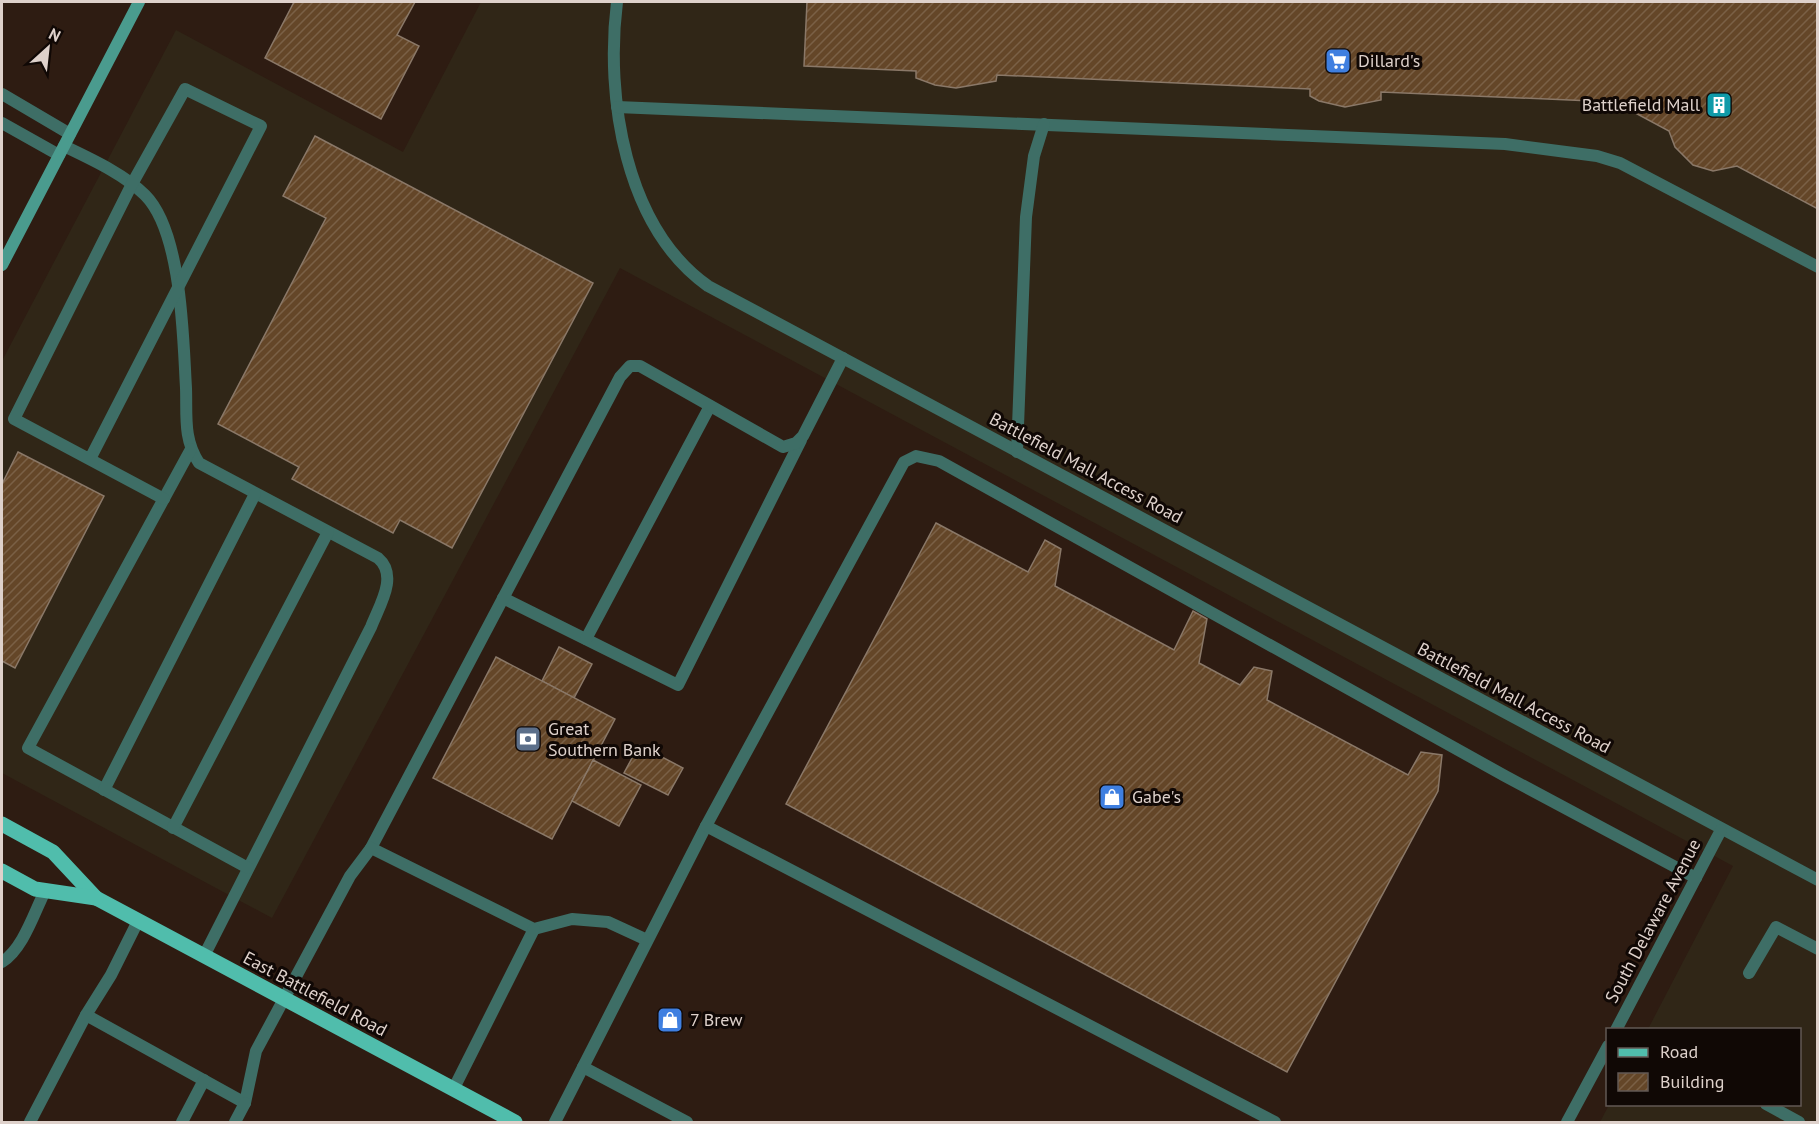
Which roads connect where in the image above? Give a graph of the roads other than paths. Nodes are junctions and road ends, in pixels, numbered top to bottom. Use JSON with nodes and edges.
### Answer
{"nodes":[{"id":1,"x":139,"y":2,"type":"edge"},
{"id":2,"x":617,"y":2,"type":"edge"},
{"id":3,"x":2,"y":94,"type":"edge"},
{"id":4,"x":617,"y":107,"type":"junction"},
{"id":5,"x":2,"y":123,"type":"edge"},
{"id":6,"x":1044,"y":124,"type":"junction"},
{"id":7,"x":70,"y":134,"type":"junction"},
{"id":8,"x":61,"y":150,"type":"junction"},
{"id":9,"x":132,"y":184,"type":"junction"},
{"id":10,"x":2,"y":265,"type":"edge"},
{"id":11,"x":1818,"y":267,"type":"edge"},
{"id":12,"x":177,"y":289,"type":"junction"},
{"id":13,"x":843,"y":358,"type":"junction"},
{"id":14,"x":710,"y":406,"type":"junction"},
{"id":15,"x":803,"y":436,"type":"junction"},
{"id":16,"x":190,"y":449,"type":"junction"},
{"id":17,"x":1017,"y":452,"type":"junction"},
{"id":18,"x":90,"y":459,"type":"junction"},
{"id":19,"x":255,"y":494,"type":"junction"},
{"id":20,"x":164,"y":499,"type":"junction"},
{"id":21,"x":328,"y":532,"type":"junction"},
{"id":22,"x":503,"y":598,"type":"junction"},
{"id":23,"x":586,"y":639,"type":"junction"},
{"id":24,"x":104,"y":790,"type":"junction"},
{"id":25,"x":2,"y":824,"type":"edge"},
{"id":26,"x":706,"y":826,"type":"junction"},
{"id":27,"x":173,"y":828,"type":"junction"},
{"id":28,"x":1721,"y":830,"type":"junction"},
{"id":29,"x":371,"y":848,"type":"junction"},
{"id":30,"x":248,"y":868,"type":"junction"},
{"id":31,"x":2,"y":871,"type":"edge"},
{"id":32,"x":1696,"y":878,"type":"junction"},
{"id":33,"x":1818,"y":880,"type":"edge"},
{"id":34,"x":45,"y":891,"type":"junction"},
{"id":35,"x":96,"y":898,"type":"junction"},
{"id":36,"x":138,"y":921,"type":"junction"},
{"id":37,"x":534,"y":930,"type":"junction"},
{"id":38,"x":647,"y":940,"type":"junction"},
{"id":39,"x":1818,"y":949,"type":"edge"},
{"id":40,"x":204,"y":956,"type":"junction"},
{"id":41,"x":2,"y":962,"type":"edge"},
{"id":42,"x":1749,"y":973,"type":"dead end"},
{"id":43,"x":283,"y":999,"type":"junction"},
{"id":44,"x":86,"y":1015,"type":"junction"},
{"id":45,"x":1617,"y":1028,"type":"edge"},
{"id":46,"x":1606,"y":1050,"type":"edge"},
{"id":47,"x":583,"y":1067,"type":"junction"},
{"id":48,"x":204,"y":1080,"type":"junction"},
{"id":49,"x":453,"y":1090,"type":"junction"},
{"id":50,"x":245,"y":1102,"type":"junction"},
{"id":51,"x":1770,"y":1106,"type":"edge"},
{"id":52,"x":30,"y":1122,"type":"edge"},
{"id":53,"x":182,"y":1122,"type":"edge"},
{"id":54,"x":235,"y":1122,"type":"edge"},
{"id":55,"x":515,"y":1122,"type":"edge"},
{"id":56,"x":555,"y":1122,"type":"edge"},
{"id":57,"x":687,"y":1122,"type":"edge"},
{"id":58,"x":1275,"y":1122,"type":"edge"},
{"id":59,"x":1567,"y":1122,"type":"edge"},
{"id":60,"x":1800,"y":1122,"type":"edge"}],
"edges":[{"from":1,"to":7,"type":"main road"},
{"from":2,"to":4,"type":"street","name":"Battlefield Mall Access Road"},
{"from":3,"to":7,"type":"street"},
{"from":4,"to":6,"type":"street"},
{"from":4,"to":13,"type":"street","name":"Battlefield Mall Access Road"},
{"from":5,"to":8,"type":"street"},
{"from":6,"to":11,"type":"street"},
{"from":6,"to":17,"type":"street"},
{"from":7,"to":8,"type":"main road"},
{"from":8,"to":9,"type":"street"},
{"from":8,"to":10,"type":"main road"},
{"from":9,"to":12,"type":"street"},
{"from":9,"to":12,"type":"street"},
{"from":9,"to":18,"type":"street"},
{"from":12,"to":16,"type":"street"},
{"from":12,"to":18,"type":"street"},
{"from":13,"to":15,"type":"street"},
{"from":13,"to":17,"type":"street","name":"Battlefield Mall Access Road"},
{"from":14,"to":15,"type":"street"},
{"from":14,"to":22,"type":"street"},
{"from":14,"to":23,"type":"street"},
{"from":15,"to":23,"type":"street"},
{"from":16,"to":19,"type":"street"},
{"from":16,"to":20,"type":"street"},
{"from":17,"to":28,"type":"street","name":"Battlefield Mall Access Road"},
{"from":18,"to":20,"type":"street"},
{"from":19,"to":21,"type":"street"},
{"from":19,"to":24,"type":"street"},
{"from":20,"to":24,"type":"street"},
{"from":21,"to":27,"type":"street"},
{"from":21,"to":30,"type":"street"},
{"from":22,"to":23,"type":"street"},
{"from":22,"to":29,"type":"street"},
{"from":24,"to":27,"type":"street"},
{"from":25,"to":35,"type":"main road","name":"East Battlefield Road"},
{"from":26,"to":32,"type":"street"},
{"from":26,"to":38,"type":"street"},
{"from":26,"to":58,"type":"street"},
{"from":27,"to":30,"type":"street"},
{"from":28,"to":32,"type":"street","name":"South Delaware Avenue"},
{"from":28,"to":33,"type":"street","name":"Battlefield Mall Access Road"},
{"from":29,"to":37,"type":"street"},
{"from":29,"to":43,"type":"street"},
{"from":30,"to":40,"type":"street"},
{"from":31,"to":34,"type":"main road","name":"East Battlefield Road"},
{"from":32,"to":45,"type":"street","name":"South Delaware Avenue"},
{"from":34,"to":35,"type":"main road","name":"East Battlefield Road"},
{"from":34,"to":41,"type":"street"},
{"from":35,"to":36,"type":"main road","name":"East Battlefield Road"},
{"from":36,"to":40,"type":"main road","name":"East Battlefield Road"},
{"from":36,"to":44,"type":"street"},
{"from":37,"to":38,"type":"street"},
{"from":37,"to":49,"type":"street"},
{"from":38,"to":47,"type":"street"},
{"from":39,"to":42,"type":"street"},
{"from":40,"to":43,"type":"main road","name":"East Battlefield Road"},
{"from":43,"to":49,"type":"main road","name":"East Battlefield Road"},
{"from":43,"to":50,"type":"street"},
{"from":44,"to":48,"type":"street"},
{"from":44,"to":52,"type":"street"},
{"from":46,"to":59,"type":"street"},
{"from":47,"to":56,"type":"street"},
{"from":47,"to":57,"type":"street"},
{"from":48,"to":50,"type":"street"},
{"from":48,"to":53,"type":"street"},
{"from":49,"to":55,"type":"main road","name":"East Battlefield Road"},
{"from":50,"to":54,"type":"street"},
{"from":51,"to":60,"type":"street"}]}
